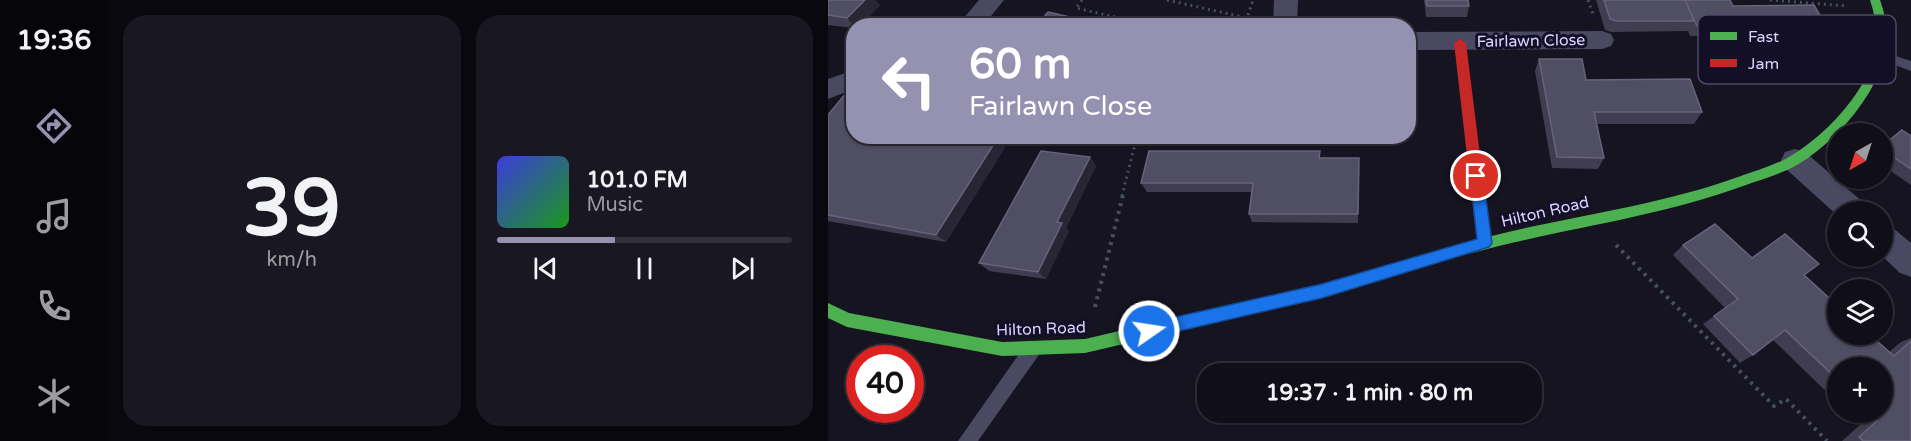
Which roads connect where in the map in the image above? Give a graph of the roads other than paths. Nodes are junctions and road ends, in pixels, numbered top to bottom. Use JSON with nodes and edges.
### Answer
{"nodes":[{"id":1,"x":992,"y":0,"type":"edge"},
{"id":2,"x":1286,"y":0,"type":"edge"},
{"id":3,"x":976,"y":18,"type":"edge"},
{"id":4,"x":1285,"y":18,"type":"edge"},
{"id":5,"x":1602,"y":40,"type":"dead end"},
{"id":6,"x":1416,"y":41,"type":"edge"},
{"id":7,"x":1460,"y":43,"type":"junction"},
{"id":8,"x":1896,"y":61,"type":"edge"},
{"id":9,"x":1911,"y":66,"type":"edge"},
{"id":10,"x":846,"y":82,"type":"edge"},
{"id":11,"x":1869,"y":84,"type":"edge"},
{"id":12,"x":828,"y":89,"type":"edge"},
{"id":13,"x":1795,"y":160,"type":"junction"},
{"id":14,"x":1841,"y":201,"type":"edge"},
{"id":15,"x":1485,"y":243,"type":"junction"},
{"id":16,"x":1893,"y":247,"type":"edge"},
{"id":17,"x":1911,"y":263,"type":"edge"},
{"id":18,"x":828,"y":310,"type":"edge"},
{"id":19,"x":847,"y":320,"type":"junction"},
{"id":20,"x":828,"y":333,"type":"edge"},
{"id":21,"x":1034,"y":348,"type":"junction"},
{"id":22,"x":967,"y":441,"type":"edge"}],
"edges":[{"from":1,"to":3,"type":"street"},
{"from":2,"to":4,"type":"street"},
{"from":5,"to":7,"type":"street","name":"Fairlawn Close"},
{"from":6,"to":7,"type":"street","name":"Fairlawn Close"},
{"from":7,"to":15,"type":"street","name":"Fairlawn Close"},
{"from":8,"to":9,"type":"lane"},
{"from":10,"to":12,"type":"street"},
{"from":11,"to":13,"type":"street","name":"Hilton Road"},
{"from":13,"to":14,"type":"street"},
{"from":13,"to":15,"type":"street","name":"Hilton Road"},
{"from":15,"to":21,"type":"street","name":"Hilton Road"},
{"from":16,"to":17,"type":"street"},
{"from":18,"to":19,"type":"street","name":"Hilton Road"},
{"from":19,"to":20,"type":"lane"},
{"from":19,"to":21,"type":"street","name":"Hilton Road"},
{"from":21,"to":22,"type":"lane"}]}
